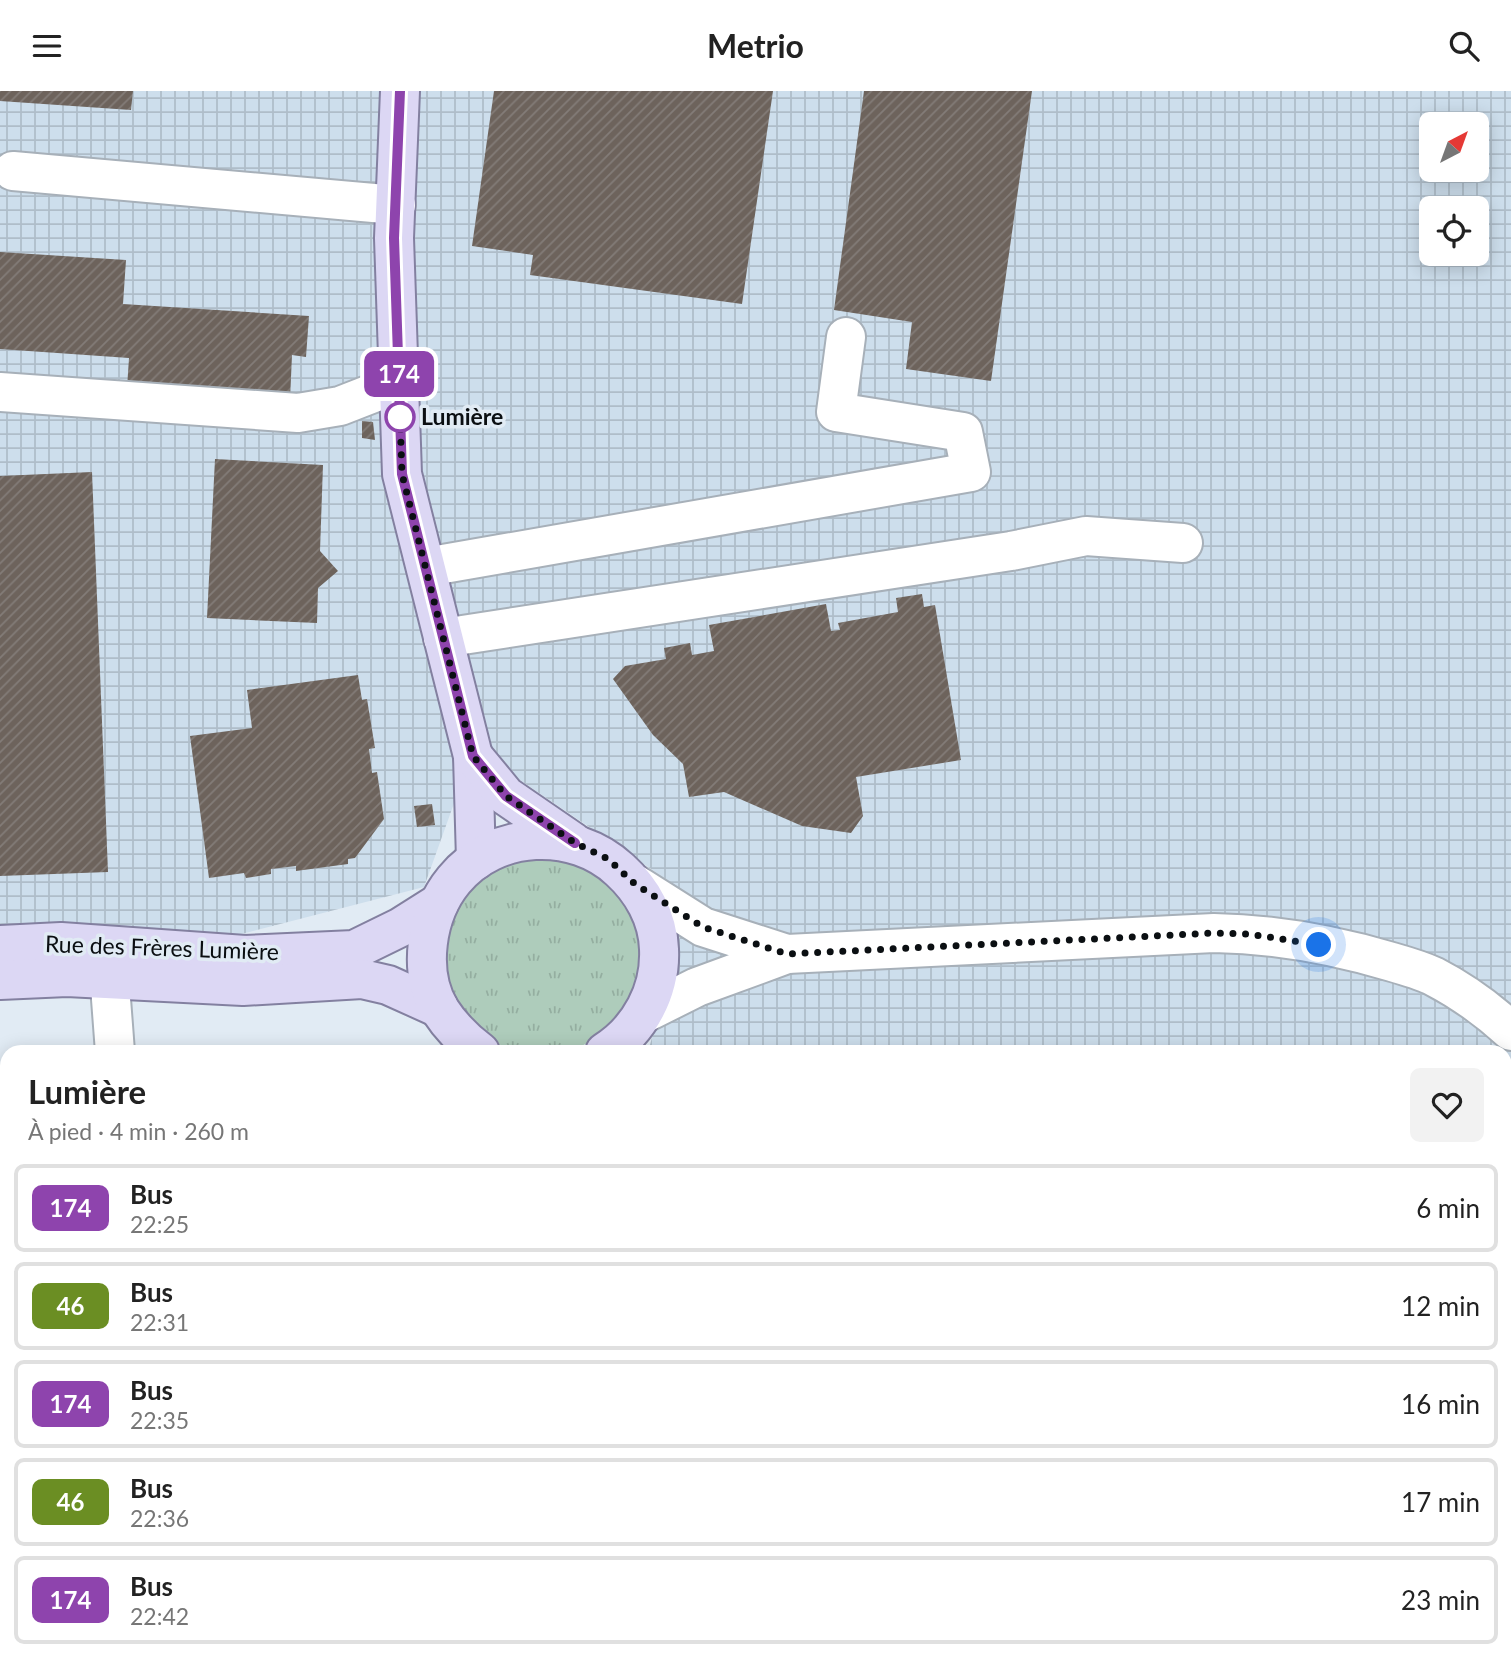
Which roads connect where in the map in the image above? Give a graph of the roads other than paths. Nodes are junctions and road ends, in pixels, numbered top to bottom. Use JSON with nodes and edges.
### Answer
{"nodes":[{"id":1,"x":400,"y":91,"type":"edge"},
{"id":2,"x":13,"y":171,"type":"dead end"},
{"id":3,"x":396,"y":205,"type":"junction"},
{"id":4,"x":846,"y":337,"type":"dead end"},
{"id":5,"x":399,"y":383,"type":"junction"},
{"id":6,"x":0,"y":392,"type":"edge"},
{"id":7,"x":1182,"y":543,"type":"dead end"},
{"id":8,"x":425,"y":567,"type":"junction"},
{"id":9,"x":443,"y":638,"type":"junction"},
{"id":10,"x":473,"y":756,"type":"junction"},
{"id":11,"x":575,"y":843,"type":"junction"},
{"id":12,"x":476,"y":860,"type":"junction"},
{"id":13,"x":635,"y":884,"type":"junction"},
{"id":14,"x":439,"y":903,"type":"junction"},
{"id":15,"x":0,"y":945,"type":"edge"},
{"id":16,"x":787,"y":954,"type":"junction"},
{"id":17,"x":108,"y":963,"type":"junction"},
{"id":18,"x":0,"y":964,"type":"edge"},
{"id":19,"x":0,"y":980,"type":"edge"},
{"id":20,"x":439,"y":1008,"type":"junction"},
{"id":21,"x":643,"y":1014,"type":"junction"},
{"id":22,"x":1511,"y":1031,"type":"edge"},
{"id":23,"x":114,"y":1045,"type":"edge"},
{"id":24,"x":471,"y":1045,"type":"edge"},
{"id":25,"x":616,"y":1045,"type":"edge"}],
"edges":[{"from":1,"to":3,"type":"main road"},
{"from":2,"to":3,"type":"street"},
{"from":3,"to":5,"type":"main road"},
{"from":4,"to":8,"type":"street"},
{"from":5,"to":6,"type":"street"},
{"from":5,"to":8,"type":"main road"},
{"from":7,"to":9,"type":"street"},
{"from":8,"to":9,"type":"main road"},
{"from":9,"to":10,"type":"main road"},
{"from":10,"to":11,"type":"main road"},
{"from":10,"to":12,"type":"main road"},
{"from":11,"to":12,"type":"main road"},
{"from":11,"to":13,"type":"main road"},
{"from":12,"to":14,"type":"main road"},
{"from":13,"to":16,"type":"street"},
{"from":13,"to":21,"type":"main road"},
{"from":14,"to":17,"type":"main road","name":"Rue des Frères Lumière"},
{"from":14,"to":20,"type":"main road"},
{"from":15,"to":17,"type":"main road","name":"Rue des Frères Lumière"},
{"from":16,"to":21,"type":"street"},
{"from":16,"to":22,"type":"street"},
{"from":17,"to":18,"type":"street"},
{"from":17,"to":19,"type":"main road","name":"Rue des Frères Lumière"},
{"from":17,"to":20,"type":"main road","name":"Rue des Frères Lumière"},
{"from":17,"to":23,"type":"street"},
{"from":20,"to":24,"type":"main road"},
{"from":21,"to":25,"type":"main road"}]}
